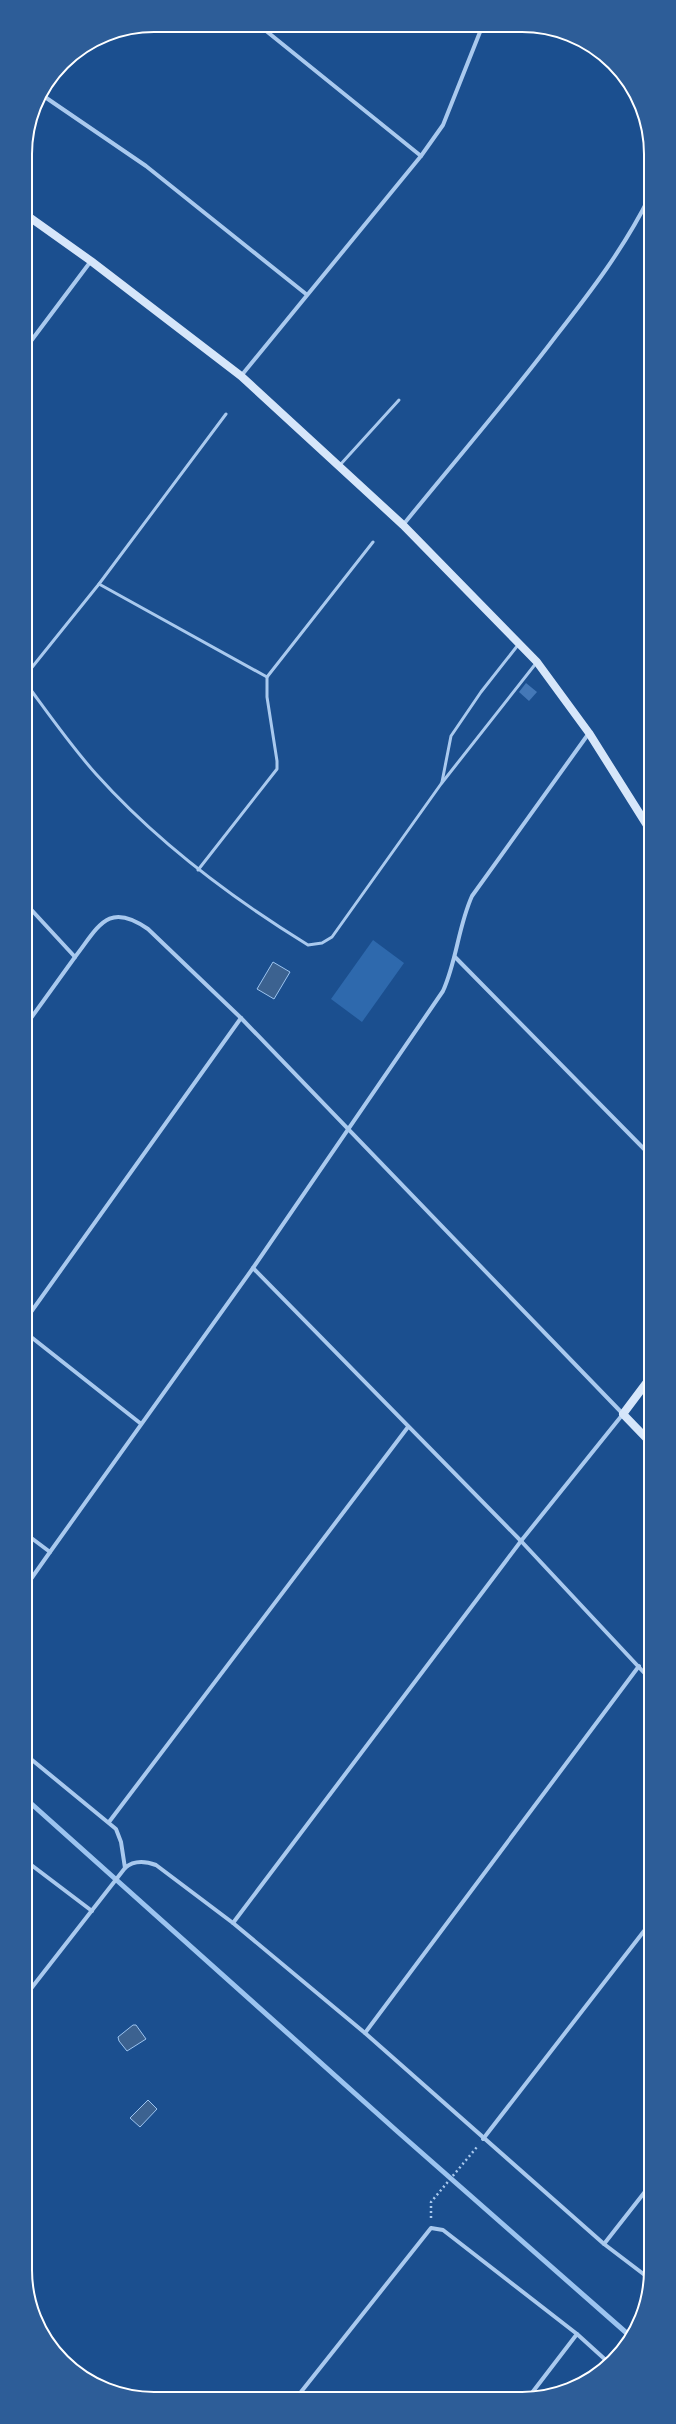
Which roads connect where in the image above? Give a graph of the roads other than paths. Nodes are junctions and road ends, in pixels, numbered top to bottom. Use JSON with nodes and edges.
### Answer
{"nodes":[{"id":1,"x":267,"y":32,"type":"edge"},
{"id":2,"x":480,"y":32,"type":"edge"},
{"id":3,"x":46,"y":98,"type":"edge"},
{"id":4,"x":422,"y":156,"type":"junction"},
{"id":5,"x":644,"y":208,"type":"edge"},
{"id":6,"x":32,"y":219,"type":"edge"},
{"id":7,"x":91,"y":261,"type":"junction"},
{"id":8,"x":306,"y":294,"type":"junction"},
{"id":9,"x":32,"y":340,"type":"edge"},
{"id":10,"x":241,"y":376,"type":"junction"},
{"id":11,"x":399,"y":400,"type":"dead end"},
{"id":12,"x":226,"y":414,"type":"dead end"},
{"id":13,"x":340,"y":465,"type":"junction"},
{"id":14,"x":403,"y":525,"type":"junction"},
{"id":15,"x":373,"y":542,"type":"dead end"},
{"id":16,"x":99,"y":584,"type":"junction"},
{"id":17,"x":520,"y":644,"type":"junction"},
{"id":18,"x":537,"y":662,"type":"junction"},
{"id":19,"x":32,"y":668,"type":"edge"},
{"id":20,"x":267,"y":677,"type":"junction"},
{"id":21,"x":32,"y":690,"type":"edge"},
{"id":22,"x":590,"y":732,"type":"junction"},
{"id":23,"x":442,"y":784,"type":"junction"},
{"id":24,"x":644,"y":820,"type":"edge"},
{"id":25,"x":198,"y":870,"type":"junction"},
{"id":26,"x":32,"y":910,"type":"edge"},
{"id":27,"x":75,"y":957,"type":"junction"},
{"id":28,"x":455,"y":957,"type":"junction"},
{"id":29,"x":32,"y":1017,"type":"edge"},
{"id":30,"x":241,"y":1018,"type":"junction"},
{"id":31,"x":348,"y":1127,"type":"junction"},
{"id":32,"x":644,"y":1149,"type":"edge"},
{"id":33,"x":252,"y":1268,"type":"junction"},
{"id":34,"x":32,"y":1311,"type":"edge"},
{"id":35,"x":32,"y":1338,"type":"edge"},
{"id":36,"x":644,"y":1386,"type":"edge"},
{"id":37,"x":623,"y":1414,"type":"junction"},
{"id":38,"x":140,"y":1423,"type":"junction"},
{"id":39,"x":408,"y":1427,"type":"junction"},
{"id":40,"x":644,"y":1436,"type":"edge"},
{"id":41,"x":32,"y":1538,"type":"edge"},
{"id":42,"x":521,"y":1541,"type":"junction"},
{"id":43,"x":50,"y":1552,"type":"junction"},
{"id":44,"x":32,"y":1578,"type":"edge"},
{"id":45,"x":638,"y":1666,"type":"junction"},
{"id":46,"x":644,"y":1672,"type":"edge"},
{"id":47,"x":32,"y":1760,"type":"edge"},
{"id":48,"x":109,"y":1822,"type":"junction"},
{"id":49,"x":32,"y":1866,"type":"edge"},
{"id":50,"x":125,"y":1868,"type":"junction"},
{"id":51,"x":92,"y":1911,"type":"junction"},
{"id":52,"x":232,"y":1923,"type":"junction"},
{"id":53,"x":644,"y":1931,"type":"edge"},
{"id":54,"x":32,"y":1987,"type":"edge"},
{"id":55,"x":364,"y":2033,"type":"junction"},
{"id":56,"x":483,"y":2139,"type":"junction"},
{"id":57,"x":644,"y":2193,"type":"edge"},
{"id":58,"x":604,"y":2244,"type":"junction"},
{"id":59,"x":644,"y":2274,"type":"edge"},
{"id":60,"x":577,"y":2334,"type":"junction"},
{"id":61,"x":605,"y":2359,"type":"edge"},
{"id":62,"x":533,"y":2391,"type":"edge"},
{"id":63,"x":301,"y":2392,"type":"edge"}],
"edges":[{"from":1,"to":4,"type":"street"},
{"from":2,"to":4,"type":"street"},
{"from":3,"to":8,"type":"street"},
{"from":4,"to":8,"type":"street"},
{"from":5,"to":14,"type":"street"},
{"from":6,"to":7,"type":"street"},
{"from":7,"to":9,"type":"street"},
{"from":7,"to":10,"type":"street"},
{"from":8,"to":10,"type":"street"},
{"from":10,"to":13,"type":"street"},
{"from":11,"to":13,"type":"lane"},
{"from":12,"to":16,"type":"lane"},
{"from":13,"to":14,"type":"street"},
{"from":14,"to":17,"type":"street"},
{"from":15,"to":20,"type":"lane"},
{"from":16,"to":19,"type":"lane"},
{"from":16,"to":20,"type":"lane"},
{"from":17,"to":18,"type":"street"},
{"from":17,"to":23,"type":"lane"},
{"from":18,"to":22,"type":"street"},
{"from":18,"to":23,"type":"lane"},
{"from":20,"to":25,"type":"lane"},
{"from":21,"to":25,"type":"lane"},
{"from":22,"to":24,"type":"street"},
{"from":22,"to":28,"type":"street"},
{"from":23,"to":25,"type":"lane"},
{"from":26,"to":27,"type":"street"},
{"from":27,"to":29,"type":"street"},
{"from":27,"to":30,"type":"street"},
{"from":28,"to":31,"type":"street"},
{"from":28,"to":32,"type":"street"},
{"from":30,"to":31,"type":"street"},
{"from":30,"to":34,"type":"street"},
{"from":31,"to":33,"type":"street"},
{"from":31,"to":37,"type":"street"},
{"from":33,"to":38,"type":"street"},
{"from":33,"to":39,"type":"street"},
{"from":35,"to":38,"type":"street"},
{"from":36,"to":37,"type":"street"},
{"from":37,"to":40,"type":"street"},
{"from":37,"to":42,"type":"street"},
{"from":38,"to":43,"type":"street"},
{"from":39,"to":42,"type":"street"},
{"from":39,"to":48,"type":"street"},
{"from":41,"to":43,"type":"street"},
{"from":42,"to":45,"type":"street"},
{"from":42,"to":52,"type":"street"},
{"from":43,"to":44,"type":"street"},
{"from":45,"to":46,"type":"street"},
{"from":45,"to":55,"type":"street"},
{"from":47,"to":48,"type":"street"},
{"from":48,"to":50,"type":"street"},
{"from":49,"to":51,"type":"street"},
{"from":50,"to":51,"type":"street"},
{"from":50,"to":52,"type":"street"},
{"from":51,"to":54,"type":"street"},
{"from":52,"to":55,"type":"street"},
{"from":53,"to":56,"type":"street"},
{"from":55,"to":56,"type":"street"},
{"from":56,"to":58,"type":"street"},
{"from":57,"to":58,"type":"street"},
{"from":58,"to":59,"type":"street"},
{"from":60,"to":61,"type":"street"},
{"from":60,"to":62,"type":"street"},
{"from":60,"to":63,"type":"street"}]}
